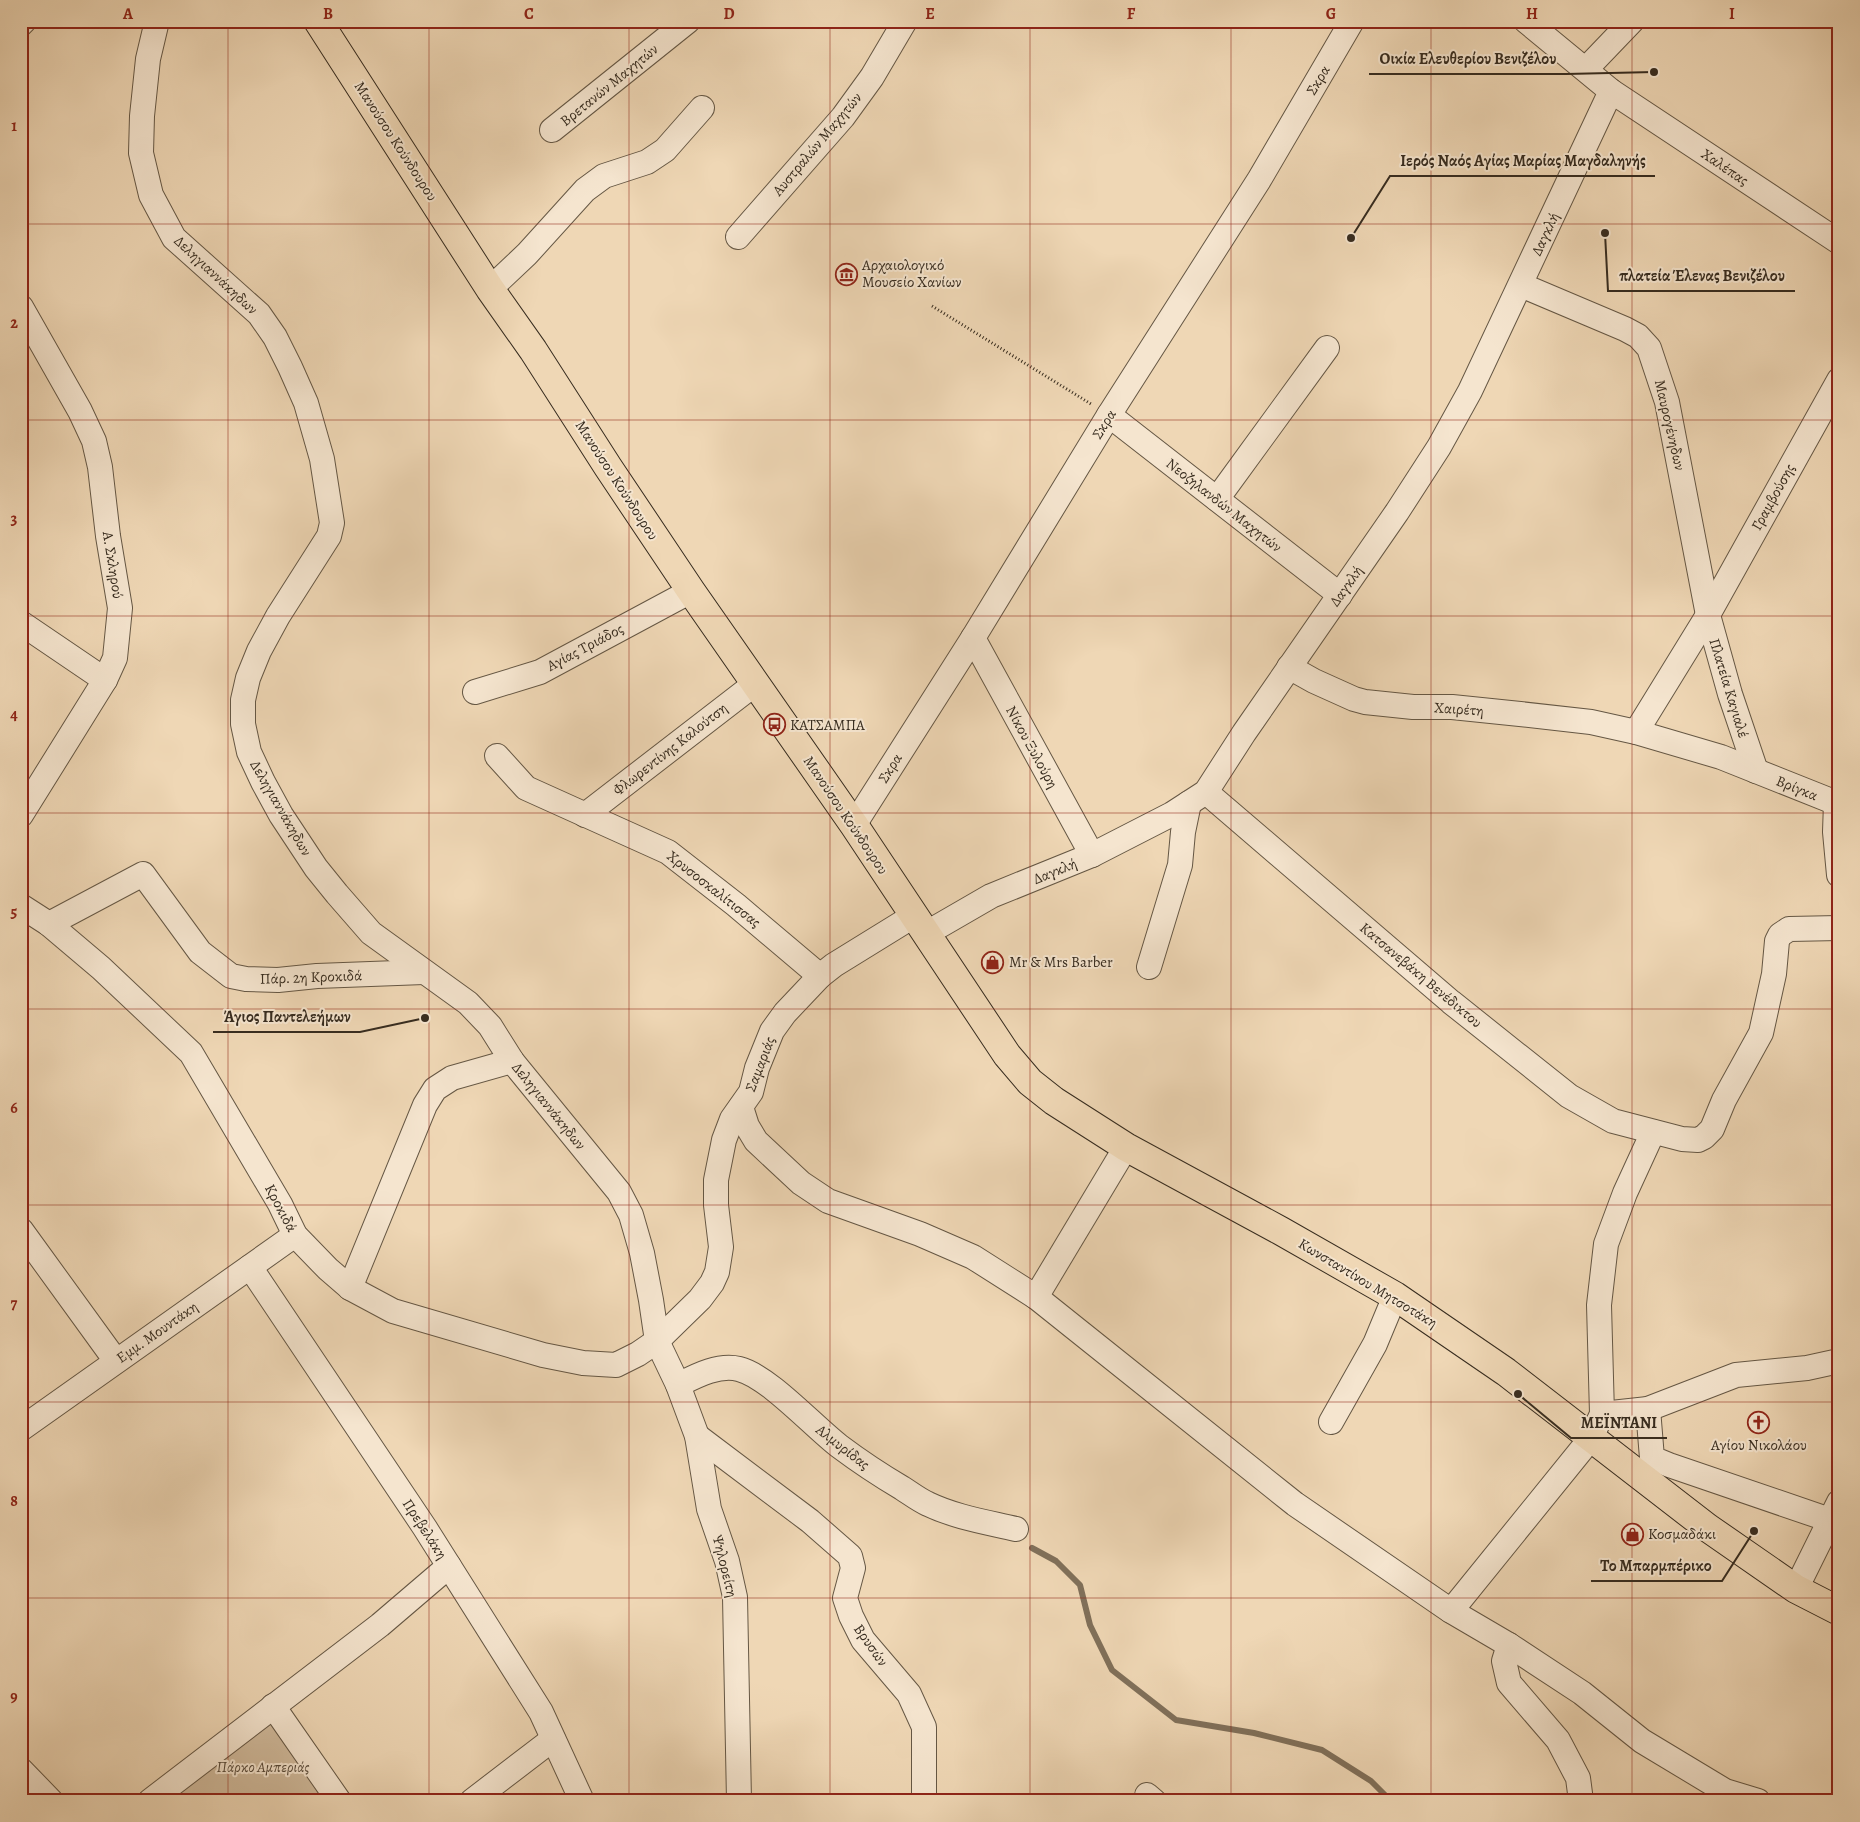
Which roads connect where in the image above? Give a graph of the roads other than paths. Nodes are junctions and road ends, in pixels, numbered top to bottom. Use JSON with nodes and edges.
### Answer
{"nodes":[{"id":1,"x":24,"y":21,"type":"edge"},
{"id":2,"x":157,"y":21,"type":"edge"},
{"id":3,"x":318,"y":21,"type":"edge"},
{"id":4,"x":688,"y":21,"type":"edge"},
{"id":5,"x":905,"y":21,"type":"edge"},
{"id":6,"x":1352,"y":21,"type":"edge"},
{"id":7,"x":1526,"y":21,"type":"edge"},
{"id":8,"x":1632,"y":21,"type":"edge"},
{"id":9,"x":21,"y":24,"type":"edge"},
{"id":10,"x":1586,"y":70,"type":"junction"},
{"id":11,"x":1611,"y":91,"type":"junction"},
{"id":12,"x":702,"y":108,"type":"dead end"},
{"id":13,"x":552,"y":130,"type":"dead end"},
{"id":14,"x":738,"y":237,"type":"dead end"},
{"id":15,"x":1839,"y":242,"type":"edge"},
{"id":16,"x":1521,"y":285,"type":"junction"},
{"id":17,"x":490,"y":289,"type":"junction"},
{"id":18,"x":21,"y":307,"type":"edge"},
{"id":19,"x":1327,"y":348,"type":"dead end"},
{"id":20,"x":1839,"y":380,"type":"edge"},
{"id":21,"x":1109,"y":415,"type":"junction"},
{"id":22,"x":1217,"y":499,"type":"junction"},
{"id":23,"x":691,"y":591,"type":"junction"},
{"id":24,"x":1340,"y":594,"type":"junction"},
{"id":25,"x":1708,"y":615,"type":"junction"},
{"id":26,"x":21,"y":623,"type":"edge"},
{"id":27,"x":973,"y":638,"type":"junction"},
{"id":28,"x":1289,"y":667,"type":"junction"},
{"id":29,"x":105,"y":680,"type":"junction"},
{"id":30,"x":756,"y":683,"type":"junction"},
{"id":31,"x":475,"y":692,"type":"dead end"},
{"id":32,"x":1636,"y":732,"type":"junction"},
{"id":33,"x":497,"y":756,"type":"dead end"},
{"id":34,"x":1756,"y":771,"type":"junction"},
{"id":35,"x":1198,"y":797,"type":"junction"},
{"id":36,"x":1837,"y":804,"type":"edge"},
{"id":37,"x":21,"y":815,"type":"edge"},
{"id":38,"x":585,"y":815,"type":"junction"},
{"id":39,"x":854,"y":825,"type":"junction"},
{"id":40,"x":1092,"y":856,"type":"junction"},
{"id":41,"x":1839,"y":874,"type":"edge"},
{"id":42,"x":21,"y":906,"type":"edge"},
{"id":43,"x":49,"y":924,"type":"junction"},
{"id":44,"x":921,"y":924,"type":"junction"},
{"id":45,"x":1839,"y":928,"type":"edge"},
{"id":46,"x":1149,"y":967,"type":"dead end"},
{"id":47,"x":424,"y":972,"type":"junction"},
{"id":48,"x":820,"y":976,"type":"junction"},
{"id":49,"x":512,"y":1061,"type":"junction"},
{"id":50,"x":741,"y":1107,"type":"junction"},
{"id":51,"x":1653,"y":1132,"type":"junction"},
{"id":52,"x":1126,"y":1147,"type":"junction"},
{"id":53,"x":21,"y":1230,"type":"edge"},
{"id":54,"x":295,"y":1235,"type":"junction"},
{"id":55,"x":250,"y":1267,"type":"junction"},
{"id":56,"x":350,"y":1288,"type":"junction"},
{"id":57,"x":1395,"y":1296,"type":"junction"},
{"id":58,"x":1036,"y":1297,"type":"junction"},
{"id":59,"x":657,"y":1341,"type":"junction"},
{"id":60,"x":116,"y":1360,"type":"junction"},
{"id":61,"x":1839,"y":1361,"type":"edge"},
{"id":62,"x":678,"y":1385,"type":"junction"},
{"id":63,"x":1648,"y":1409,"type":"junction"},
{"id":64,"x":1331,"y":1422,"type":"dead end"},
{"id":65,"x":1596,"y":1426,"type":"junction"},
{"id":66,"x":21,"y":1429,"type":"edge"},
{"id":67,"x":698,"y":1436,"type":"junction"},
{"id":68,"x":1835,"y":1511,"type":"edge"},
{"id":69,"x":1016,"y":1529,"type":"dead end"},
{"id":70,"x":449,"y":1566,"type":"junction"},
{"id":71,"x":1796,"y":1589,"type":"junction"},
{"id":72,"x":1450,"y":1611,"type":"junction"},
{"id":73,"x":1839,"y":1611,"type":"edge"},
{"id":74,"x":1509,"y":1645,"type":"junction"},
{"id":75,"x":273,"y":1706,"type":"junction"},
{"id":76,"x":554,"y":1739,"type":"junction"},
{"id":77,"x":22,"y":1773,"type":"edge"},
{"id":78,"x":51,"y":1801,"type":"edge"},
{"id":79,"x":150,"y":1801,"type":"edge"},
{"id":80,"x":339,"y":1801,"type":"edge"},
{"id":81,"x":472,"y":1801,"type":"edge"},
{"id":82,"x":582,"y":1801,"type":"edge"},
{"id":83,"x":739,"y":1801,"type":"edge"},
{"id":84,"x":924,"y":1801,"type":"edge"},
{"id":85,"x":1581,"y":1801,"type":"edge"},
{"id":86,"x":1758,"y":1801,"type":"edge"}],
"edges":[{"from":1,"to":9,"type":"street"},
{"from":2,"to":47,"type":"street","name":"Δεληγιαννάκηδων"},
{"from":3,"to":17,"type":"main road","name":"Μανούσου Κούνδουρου"},
{"from":4,"to":13,"type":"street","name":"Βρετανών Μαχητών"},
{"from":5,"to":14,"type":"street","name":"Αυστραλών Μαχητών"},
{"from":6,"to":21,"type":"street","name":"Σκρα"},
{"from":7,"to":10,"type":"street","name":"Χαλέπας"},
{"from":8,"to":10,"type":"street"},
{"from":10,"to":11,"type":"street","name":"Χαλέπας"},
{"from":11,"to":15,"type":"street","name":"Χαλέπας"},
{"from":11,"to":16,"type":"street","name":"Δαγκλή"},
{"from":12,"to":17,"type":"street"},
{"from":16,"to":24,"type":"street","name":"Δαγκλή"},
{"from":16,"to":25,"type":"street","name":"Μαυρογένηδων"},
{"from":17,"to":23,"type":"main road","name":"Μανούσου Κούνδουρου"},
{"from":18,"to":29,"type":"street","name":"Α. Σκληρού"},
{"from":19,"to":22,"type":"street"},
{"from":20,"to":25,"type":"street","name":"Γραμβούσης"},
{"from":21,"to":22,"type":"street","name":"Νεοζηλανδών Μαχητών"},
{"from":21,"to":27,"type":"street","name":"Σκρα"},
{"from":22,"to":24,"type":"street","name":"Νεοζηλανδών Μαχητών"},
{"from":23,"to":30,"type":"main road","name":"Μανούσου Κούνδουρου"},
{"from":23,"to":31,"type":"street","name":"Αγίας Τριάδος"},
{"from":24,"to":28,"type":"street","name":"Δαγκλή"},
{"from":25,"to":32,"type":"street","name":"Πλατεία Καγιαλέ"},
{"from":25,"to":34,"type":"street","name":"Πλατεία Καγιαλέ"},
{"from":26,"to":29,"type":"street"},
{"from":27,"to":39,"type":"street","name":"Σκρα"},
{"from":27,"to":40,"type":"street","name":"Νίκου Ξυλούρη"},
{"from":28,"to":32,"type":"street","name":"Χαιρέτη"},
{"from":28,"to":35,"type":"street","name":"Δαγκλή"},
{"from":29,"to":37,"type":"street","name":"Α. Σκληρού"},
{"from":30,"to":38,"type":"street","name":"Φλωρεντίνης Καλούτση"},
{"from":30,"to":39,"type":"main road","name":"Μανούσου Κούνδουρου"},
{"from":32,"to":34,"type":"street","name":"Πλατεία Καγιαλέ"},
{"from":33,"to":38,"type":"street","name":"Χρυσοσκαλίτισσας"},
{"from":34,"to":36,"type":"street","name":"Βρίγκα"},
{"from":35,"to":40,"type":"street","name":"Δαγκλή"},
{"from":35,"to":46,"type":"street"},
{"from":35,"to":51,"type":"street","name":"Κατσανεβάκη Βενέδικτου"},
{"from":36,"to":41,"type":"street"},
{"from":38,"to":48,"type":"street","name":"Χρυσοσκαλίτισσας"},
{"from":39,"to":44,"type":"main road","name":"Μανούσου Κούνδουρου"},
{"from":40,"to":44,"type":"street","name":"Δαγκλή"},
{"from":42,"to":43,"type":"street","name":"Κροκιδά"},
{"from":43,"to":47,"type":"street","name":"Πάρ. 2η Κροκιδά"},
{"from":43,"to":54,"type":"street","name":"Κροκιδά"},
{"from":44,"to":48,"type":"street","name":"Σαμαριάς"},
{"from":44,"to":52,"type":"main road","name":"Κωνσταντίνου Μητσοτάκη"},
{"from":45,"to":51,"type":"street","name":"Κατσανεβάκη Βενέδικτου"},
{"from":47,"to":49,"type":"street","name":"Δεληγιαννάκηδων"},
{"from":48,"to":50,"type":"street","name":"Σαμαριάς"},
{"from":49,"to":56,"type":"street"},
{"from":49,"to":59,"type":"street","name":"Δεληγιαννάκηδων"},
{"from":50,"to":58,"type":"street"},
{"from":50,"to":59,"type":"street","name":"Σαμαριάς"},
{"from":51,"to":65,"type":"street"},
{"from":52,"to":57,"type":"main road","name":"Κωνσταντίνου Μητσοτάκη"},
{"from":52,"to":58,"type":"street"},
{"from":53,"to":60,"type":"street"},
{"from":54,"to":55,"type":"street","name":"Εμμ. Μουντάκη"},
{"from":54,"to":56,"type":"street","name":"Κροκιδά"},
{"from":55,"to":60,"type":"street","name":"Εμμ. Μουντάκη"},
{"from":55,"to":70,"type":"street","name":"Πρεβελάκη"},
{"from":56,"to":59,"type":"street","name":"Κροκιδά"},
{"from":57,"to":64,"type":"street"},
{"from":57,"to":65,"type":"main road","name":"Κωνσταντίνου Μητσοτάκη"},
{"from":58,"to":72,"type":"street"},
{"from":59,"to":62,"type":"street","name":"Ψηλορείτη"},
{"from":60,"to":66,"type":"street","name":"Εμμ. Μουντάκη"},
{"from":61,"to":63,"type":"street"},
{"from":62,"to":67,"type":"street","name":"Ψηλορείτη"},
{"from":62,"to":69,"type":"street","name":"Αλμυρίδας"},
{"from":63,"to":65,"type":"street"},
{"from":63,"to":68,"type":"street"},
{"from":65,"to":71,"type":"main road","name":"Κωνσταντίνου Μητσοτάκη"},
{"from":65,"to":72,"type":"street"},
{"from":67,"to":83,"type":"street","name":"Ψηλορείτη"},
{"from":67,"to":84,"type":"street","name":"Βρυσών"},
{"from":68,"to":71,"type":"street"},
{"from":70,"to":75,"type":"street"},
{"from":70,"to":76,"type":"street","name":"Πρεβελάκη"},
{"from":71,"to":73,"type":"main road","name":"Κωνσταντίνου Μητσοτάκη"},
{"from":72,"to":74,"type":"street"},
{"from":74,"to":85,"type":"street"},
{"from":74,"to":86,"type":"street"},
{"from":75,"to":79,"type":"street"},
{"from":75,"to":80,"type":"street"},
{"from":76,"to":81,"type":"street"},
{"from":76,"to":82,"type":"street","name":"Πρεβελάκη"},
{"from":77,"to":78,"type":"street"}]}
